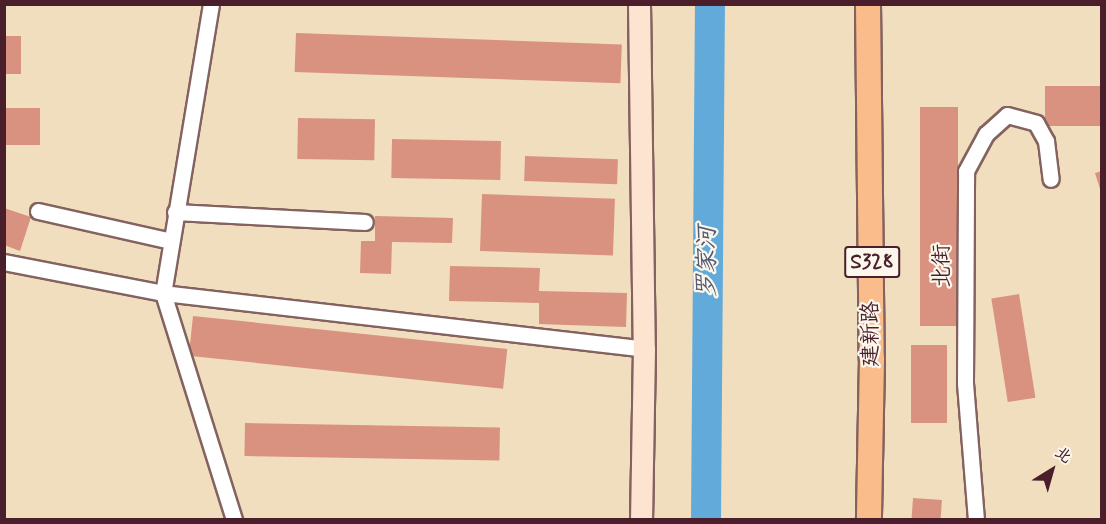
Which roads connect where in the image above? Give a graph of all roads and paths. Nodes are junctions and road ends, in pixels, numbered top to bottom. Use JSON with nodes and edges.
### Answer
{"nodes":[{"id":1,"x":211,"y":4,"type":"edge"},
{"id":2,"x":639,"y":4,"type":"edge"},
{"id":3,"x":868,"y":4,"type":"edge"},
{"id":4,"x":1051,"y":179,"type":"dead end"},
{"id":5,"x":38,"y":211,"type":"dead end"},
{"id":6,"x":175,"y":212,"type":"junction"},
{"id":7,"x":365,"y":222,"type":"dead end"},
{"id":8,"x":171,"y":241,"type":"junction"},
{"id":9,"x":4,"y":262,"type":"edge"},
{"id":10,"x":163,"y":293,"type":"junction"},
{"id":11,"x":644,"y":349,"type":"junction"},
{"id":12,"x":234,"y":519,"type":"edge"},
{"id":13,"x":641,"y":519,"type":"edge"},
{"id":14,"x":869,"y":519,"type":"edge"},
{"id":15,"x":976,"y":519,"type":"edge"}],
"edges":[{"from":1,"to":6,"type":"street"},
{"from":2,"to":11,"type":"street"},
{"from":3,"to":14,"type":"main road","name":"建新路","number":"S328"},
{"from":4,"to":15,"type":"street","name":"北街"},
{"from":5,"to":8,"type":"street"},
{"from":6,"to":7,"type":"street"},
{"from":6,"to":8,"type":"street"},
{"from":8,"to":10,"type":"street"},
{"from":9,"to":10,"type":"street"},
{"from":10,"to":11,"type":"street"},
{"from":10,"to":12,"type":"street"},
{"from":11,"to":13,"type":"street"}]}
